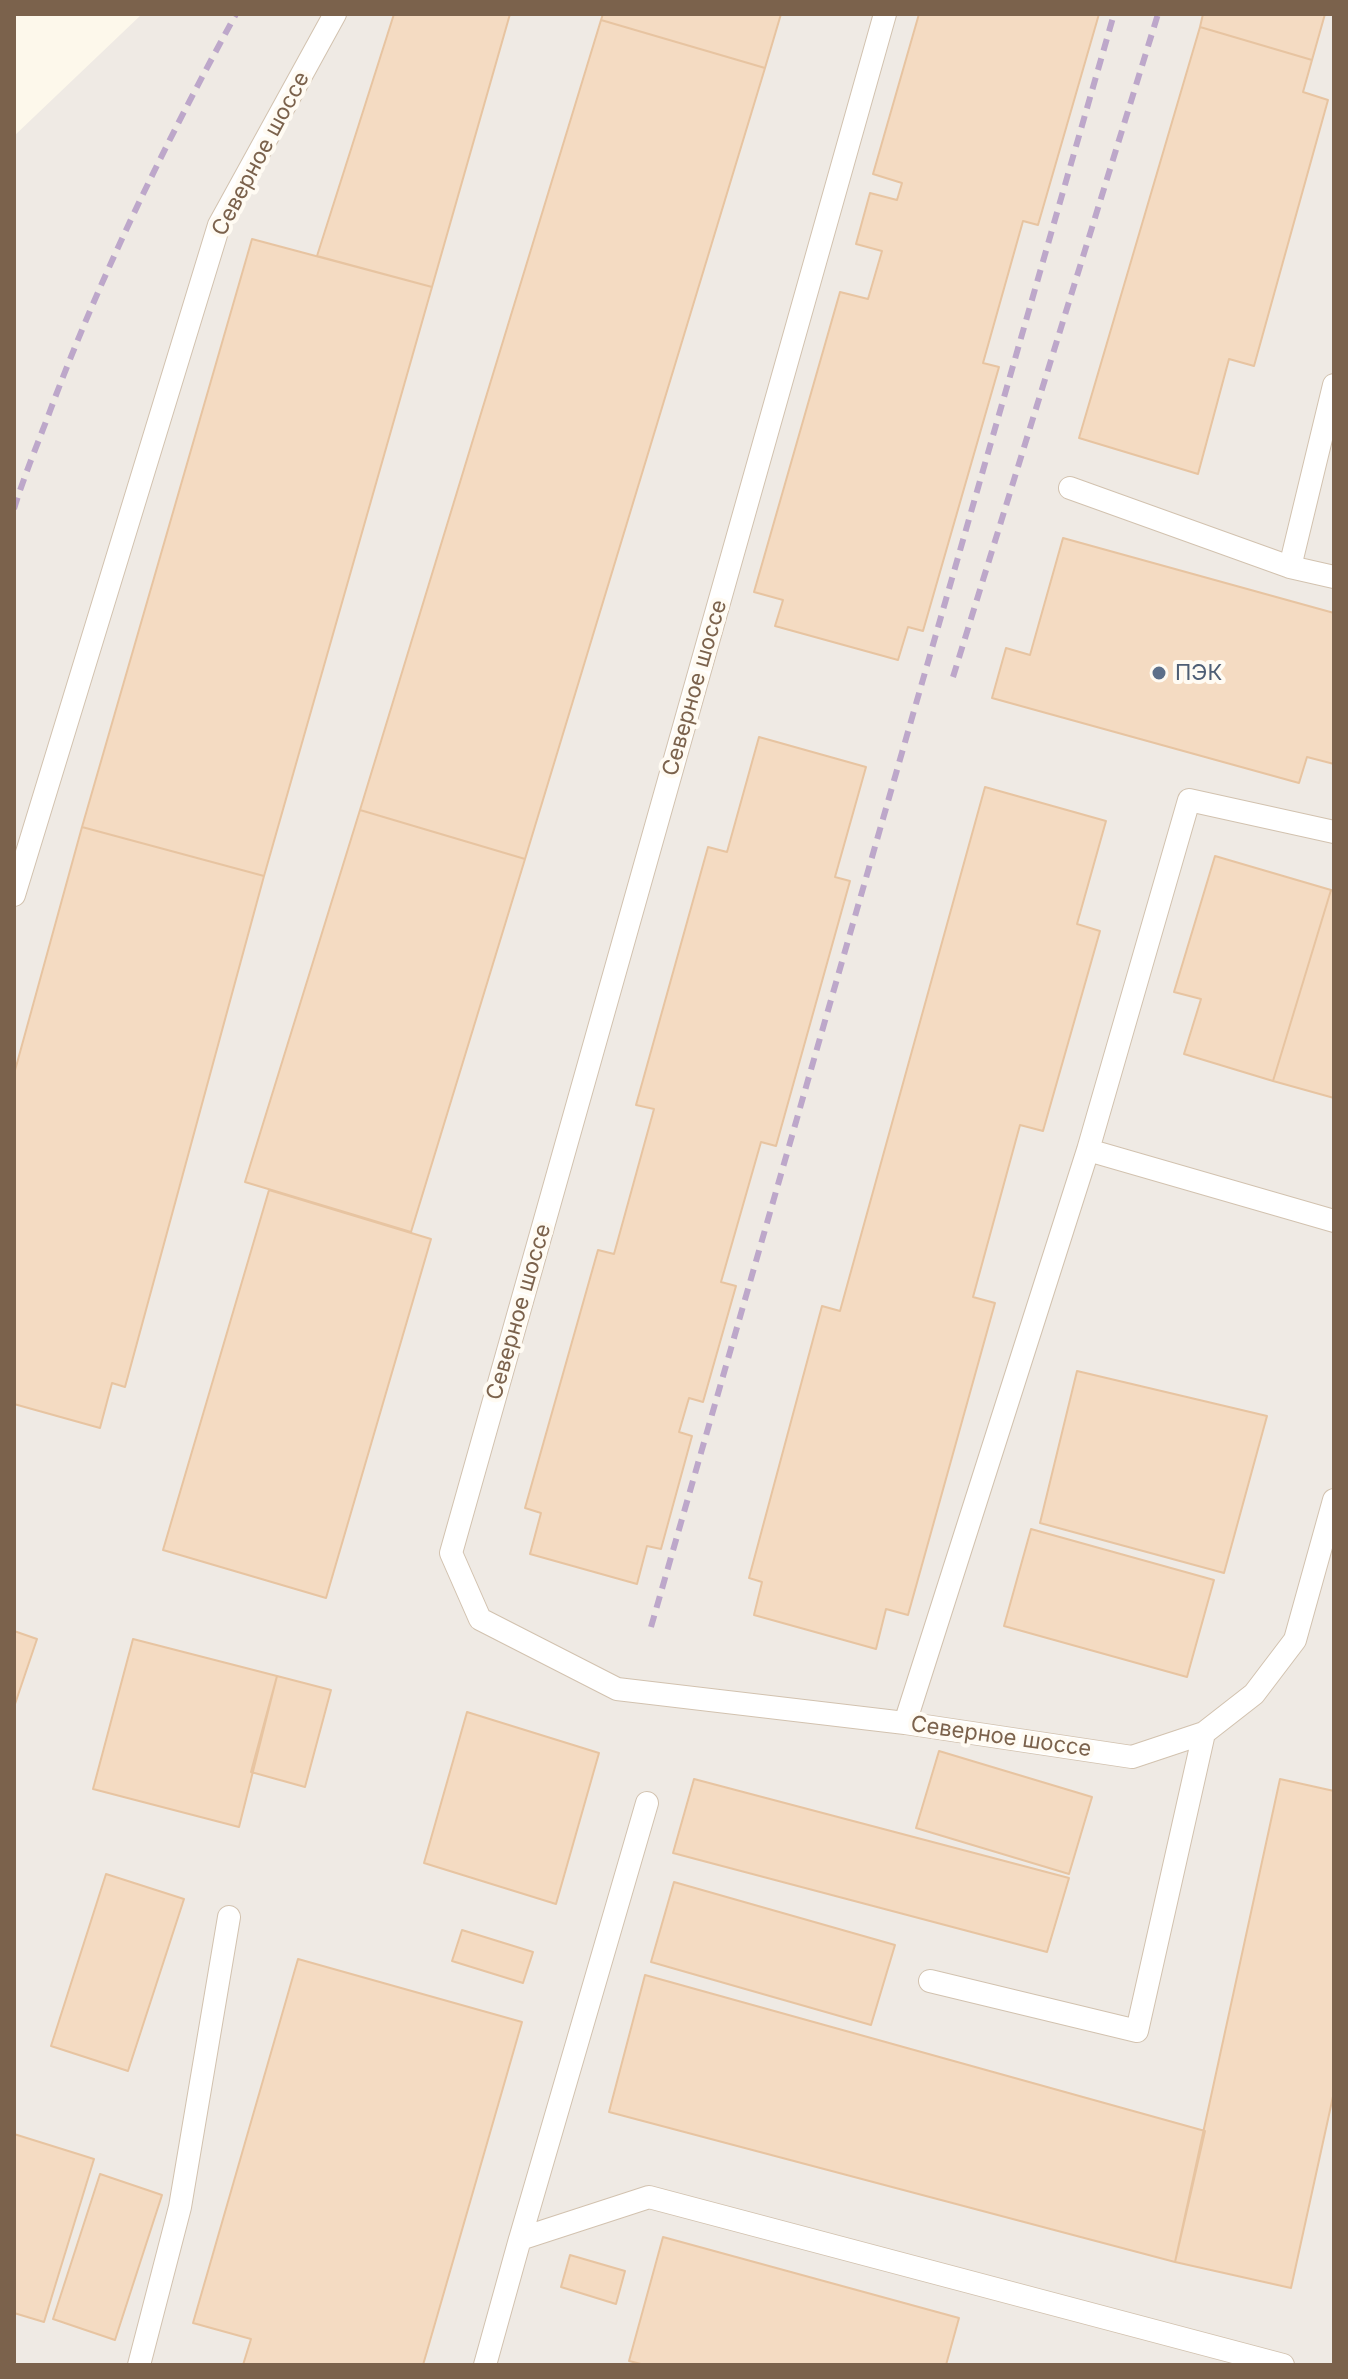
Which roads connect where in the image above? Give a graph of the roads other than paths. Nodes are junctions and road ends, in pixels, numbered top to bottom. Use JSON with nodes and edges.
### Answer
{"nodes":[{"id":1,"x":335,"y":14,"type":"edge"},
{"id":2,"x":885,"y":14,"type":"edge"},
{"id":3,"x":1334,"y":385,"type":"edge"},
{"id":4,"x":1070,"y":488,"type":"dead end"},
{"id":5,"x":1290,"y":567,"type":"junction"},
{"id":6,"x":1334,"y":577,"type":"edge"},
{"id":7,"x":1334,"y":832,"type":"edge"},
{"id":8,"x":14,"y":895,"type":"edge"},
{"id":9,"x":1088,"y":1150,"type":"junction"},
{"id":10,"x":1334,"y":1221,"type":"edge"},
{"id":11,"x":1334,"y":1500,"type":"edge"},
{"id":12,"x":905,"y":1723,"type":"junction"},
{"id":13,"x":1204,"y":1733,"type":"junction"},
{"id":14,"x":647,"y":1803,"type":"dead end"},
{"id":15,"x":229,"y":1917,"type":"dead end"},
{"id":16,"x":930,"y":1981,"type":"dead end"},
{"id":17,"x":520,"y":2239,"type":"junction"},
{"id":18,"x":139,"y":2365,"type":"edge"},
{"id":19,"x":485,"y":2365,"type":"edge"},
{"id":20,"x":1283,"y":2365,"type":"edge"}],
"edges":[{"from":1,"to":8,"type":"lane","name":"Северное шоссе"},
{"from":2,"to":12,"type":"lane","name":"Северное шоссе"},
{"from":3,"to":5,"type":"lane"},
{"from":4,"to":5,"type":"lane"},
{"from":5,"to":6,"type":"lane"},
{"from":7,"to":9,"type":"lane"},
{"from":9,"to":10,"type":"lane"},
{"from":9,"to":12,"type":"lane"},
{"from":11,"to":13,"type":"lane","name":"Северное шоссе"},
{"from":12,"to":13,"type":"lane","name":"Северное шоссе"},
{"from":13,"to":16,"type":"lane"},
{"from":14,"to":17,"type":"lane"},
{"from":15,"to":18,"type":"lane"},
{"from":17,"to":19,"type":"lane"},
{"from":17,"to":20,"type":"lane"}]}
